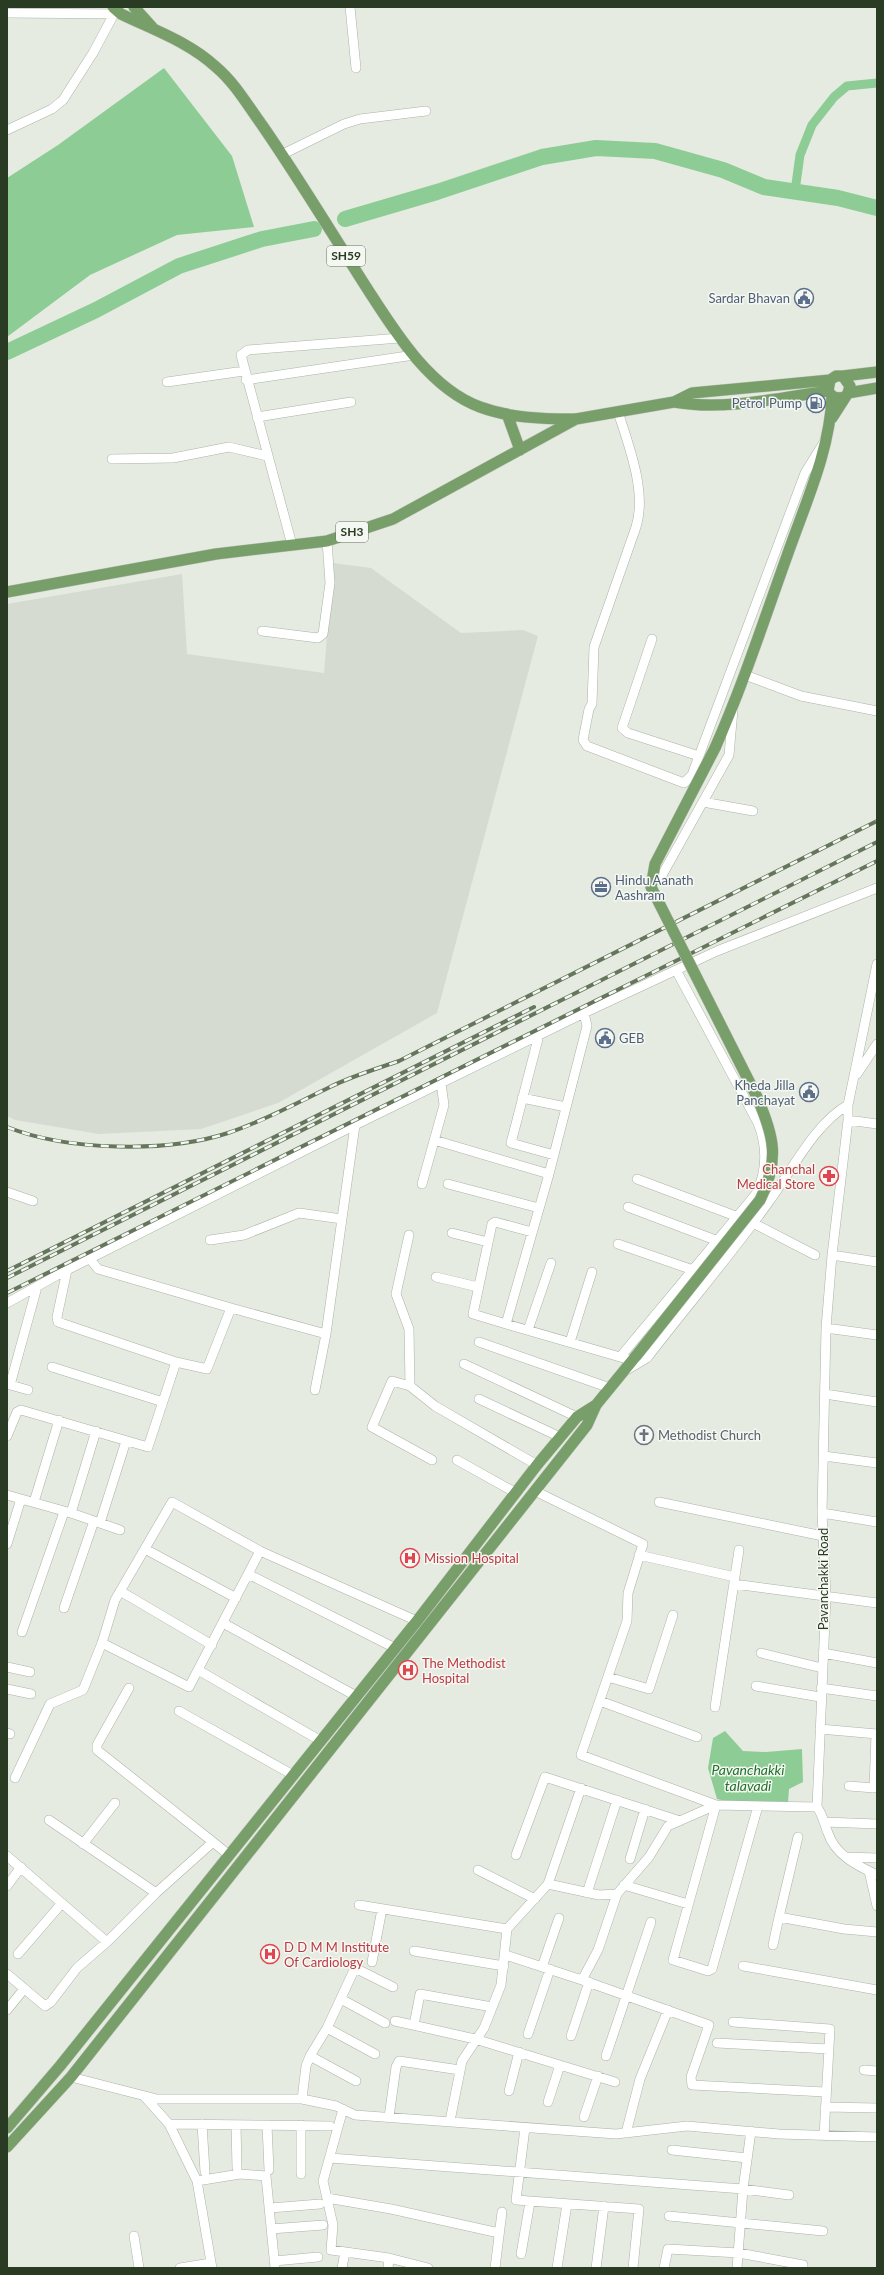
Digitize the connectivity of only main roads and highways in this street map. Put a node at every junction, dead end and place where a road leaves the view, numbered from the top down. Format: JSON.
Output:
{"nodes":[{"id":1,"x":137,"y":8,"type":"edge"},
{"id":2,"x":116,"y":12,"type":"edge"},
{"id":3,"x":155,"y":30,"type":"junction"},
{"id":4,"x":877,"y":372,"type":"edge"},
{"id":5,"x":843,"y":376,"type":"junction"},
{"id":6,"x":877,"y":388,"type":"edge"},
{"id":7,"x":830,"y":389,"type":"junction"},
{"id":8,"x":846,"y":395,"type":"junction"},
{"id":9,"x":507,"y":414,"type":"junction"},
{"id":10,"x":576,"y":419,"type":"junction"},
{"id":11,"x":831,"y":419,"type":"junction"},
{"id":12,"x":520,"y":450,"type":"junction"},
{"id":13,"x":7,"y":592,"type":"edge"},
{"id":14,"x":596,"y":1405,"type":"junction"},
{"id":15,"x":7,"y":2128,"type":"edge"},
{"id":16,"x":7,"y":2148,"type":"edge"}],
"edges":[{"from":1,"to":3,"type":"main road","number":"SH59"},
{"from":2,"to":3,"type":"main road","number":"SH59"},
{"from":3,"to":9,"type":"main road","number":"SH59"},
{"from":4,"to":5,"type":"main road"},
{"from":5,"to":7,"type":"main road"},
{"from":5,"to":8,"type":"main road"},
{"from":6,"to":8,"type":"main road"},
{"from":7,"to":8,"type":"main road"},
{"from":7,"to":10,"type":"main road","number":"SH3"},
{"from":7,"to":11,"type":"main road"},
{"from":8,"to":11,"type":"main road"},
{"from":9,"to":10,"type":"main road","number":"SH59"},
{"from":9,"to":12,"type":"main road"},
{"from":10,"to":12,"type":"main road","number":"SH3"},
{"from":11,"to":14,"type":"main road","bridge":true},
{"from":12,"to":13,"type":"main road","number":"SH3"},
{"from":14,"to":15,"type":"main road"},
{"from":14,"to":16,"type":"main road"}]}
